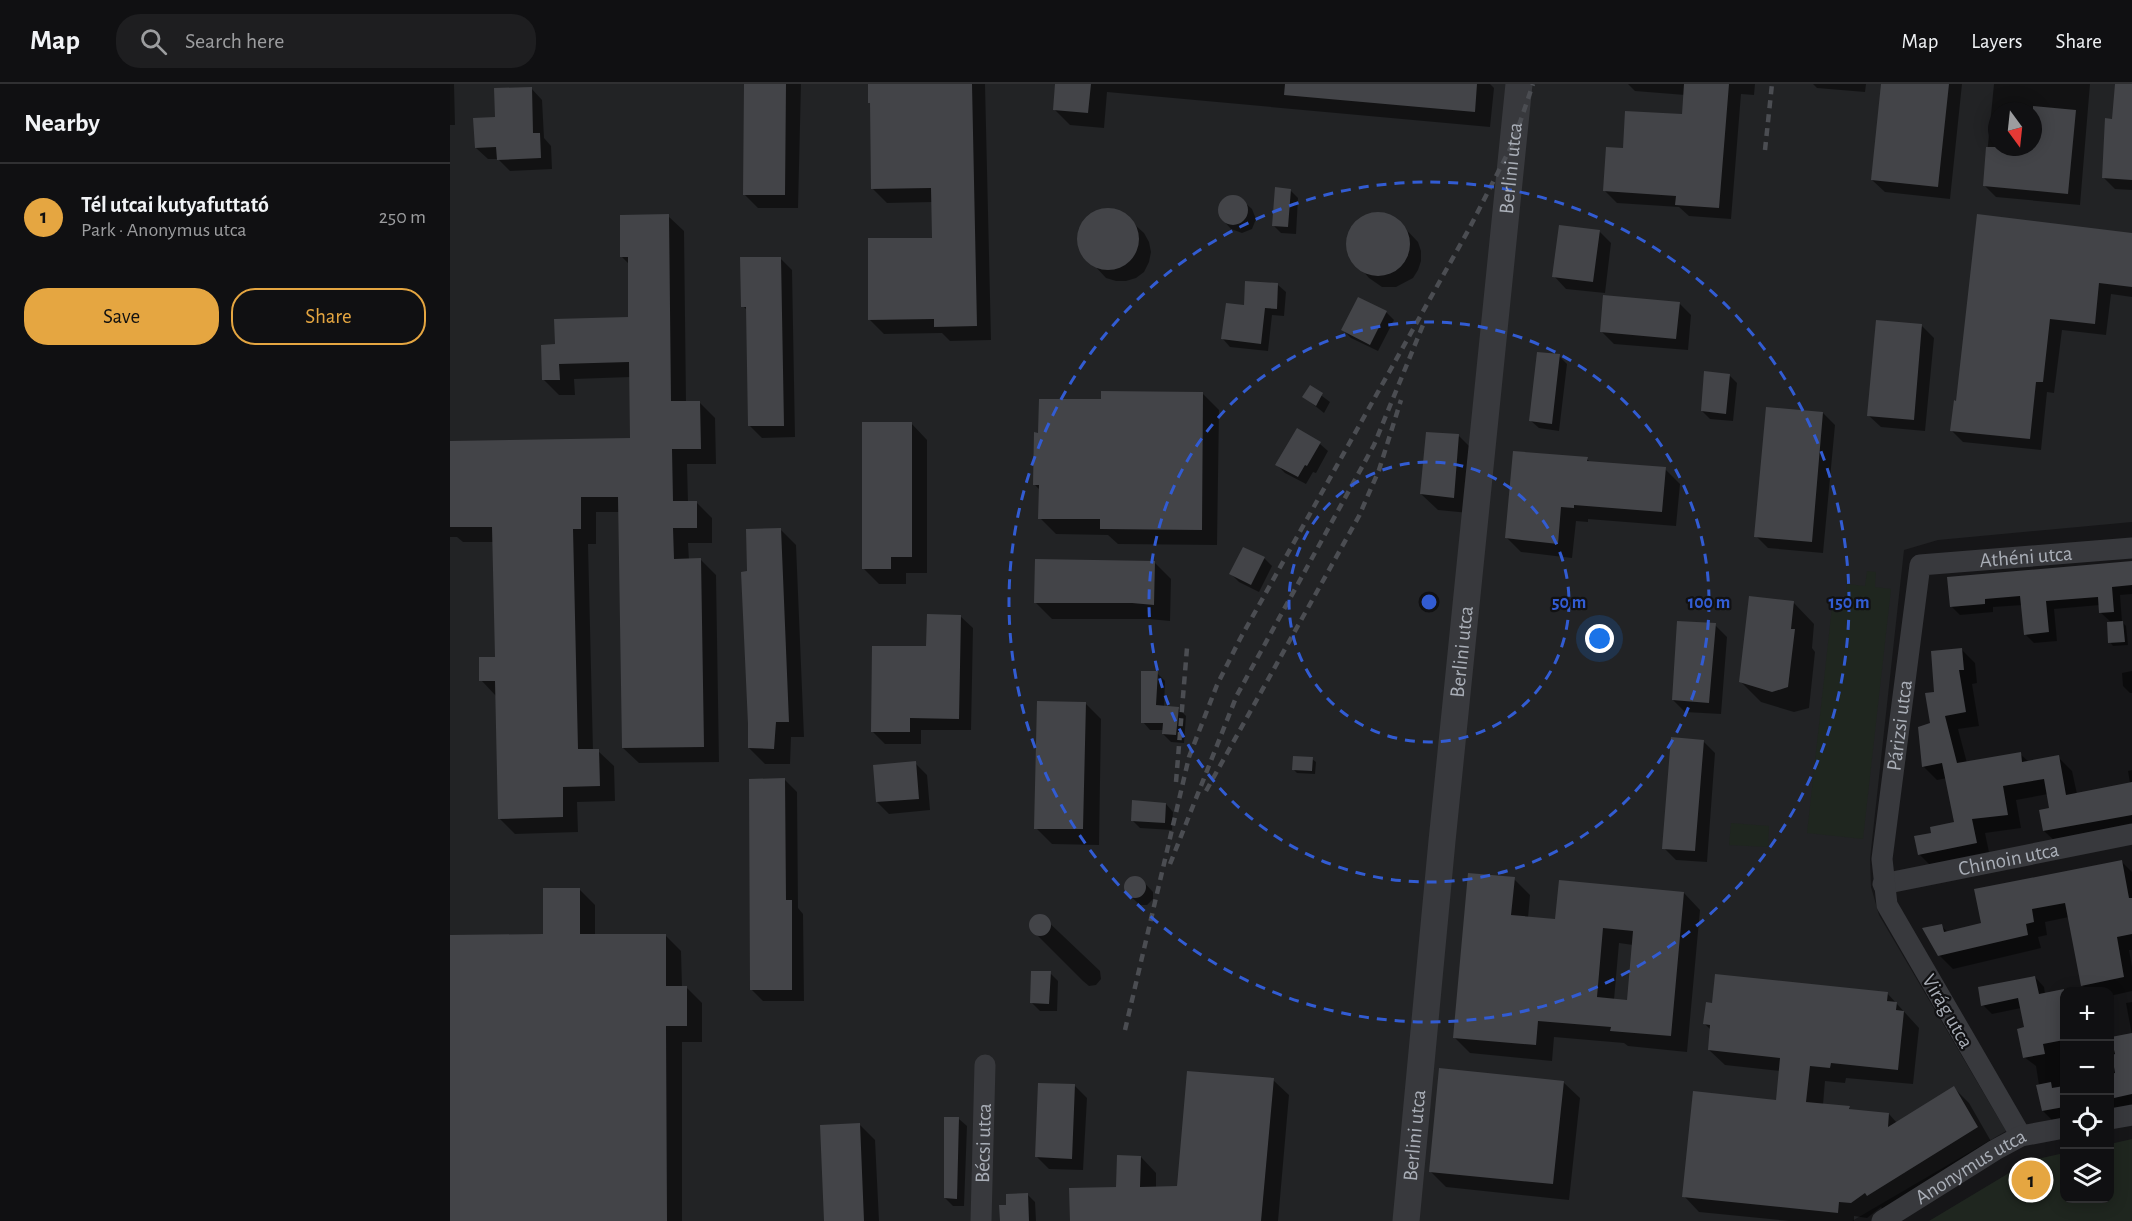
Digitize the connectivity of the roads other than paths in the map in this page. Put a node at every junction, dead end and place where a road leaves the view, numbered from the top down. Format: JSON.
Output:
{"nodes":[{"id":1,"x":1519,"y":84,"type":"edge"},
{"id":2,"x":2132,"y":548,"type":"edge"},
{"id":3,"x":1920,"y":565,"type":"joint"},
{"id":4,"x":2132,"y":834,"type":"edge"},
{"id":5,"x":1883,"y":884,"type":"junction"},
{"id":6,"x":985,"y":1065,"type":"dead end"},
{"id":7,"x":2132,"y":1115,"type":"edge"},
{"id":8,"x":2114,"y":1118,"type":"edge"},
{"id":9,"x":2060,"y":1129,"type":"edge"},
{"id":10,"x":2021,"y":1136,"type":"junction"},
{"id":11,"x":981,"y":1221,"type":"edge"},
{"id":12,"x":1406,"y":1221,"type":"edge"},
{"id":13,"x":1882,"y":1221,"type":"edge"}],
"edges":[{"from":1,"to":12,"type":"street","name":"Berlini utca"},
{"from":2,"to":3,"type":"street","name":"Athéni utca"},
{"from":3,"to":5,"type":"street","name":"Párizsi utca"},
{"from":4,"to":5,"type":"street","name":"Chinoin utca"},
{"from":5,"to":10,"type":"street","name":"Virág utca"},
{"from":6,"to":11,"type":"street","name":"Bécsi utca"},
{"from":7,"to":8,"type":"street"},
{"from":9,"to":10,"type":"street","name":"Anonymus utca"},
{"from":10,"to":13,"type":"street","name":"Anonymus utca"}]}
